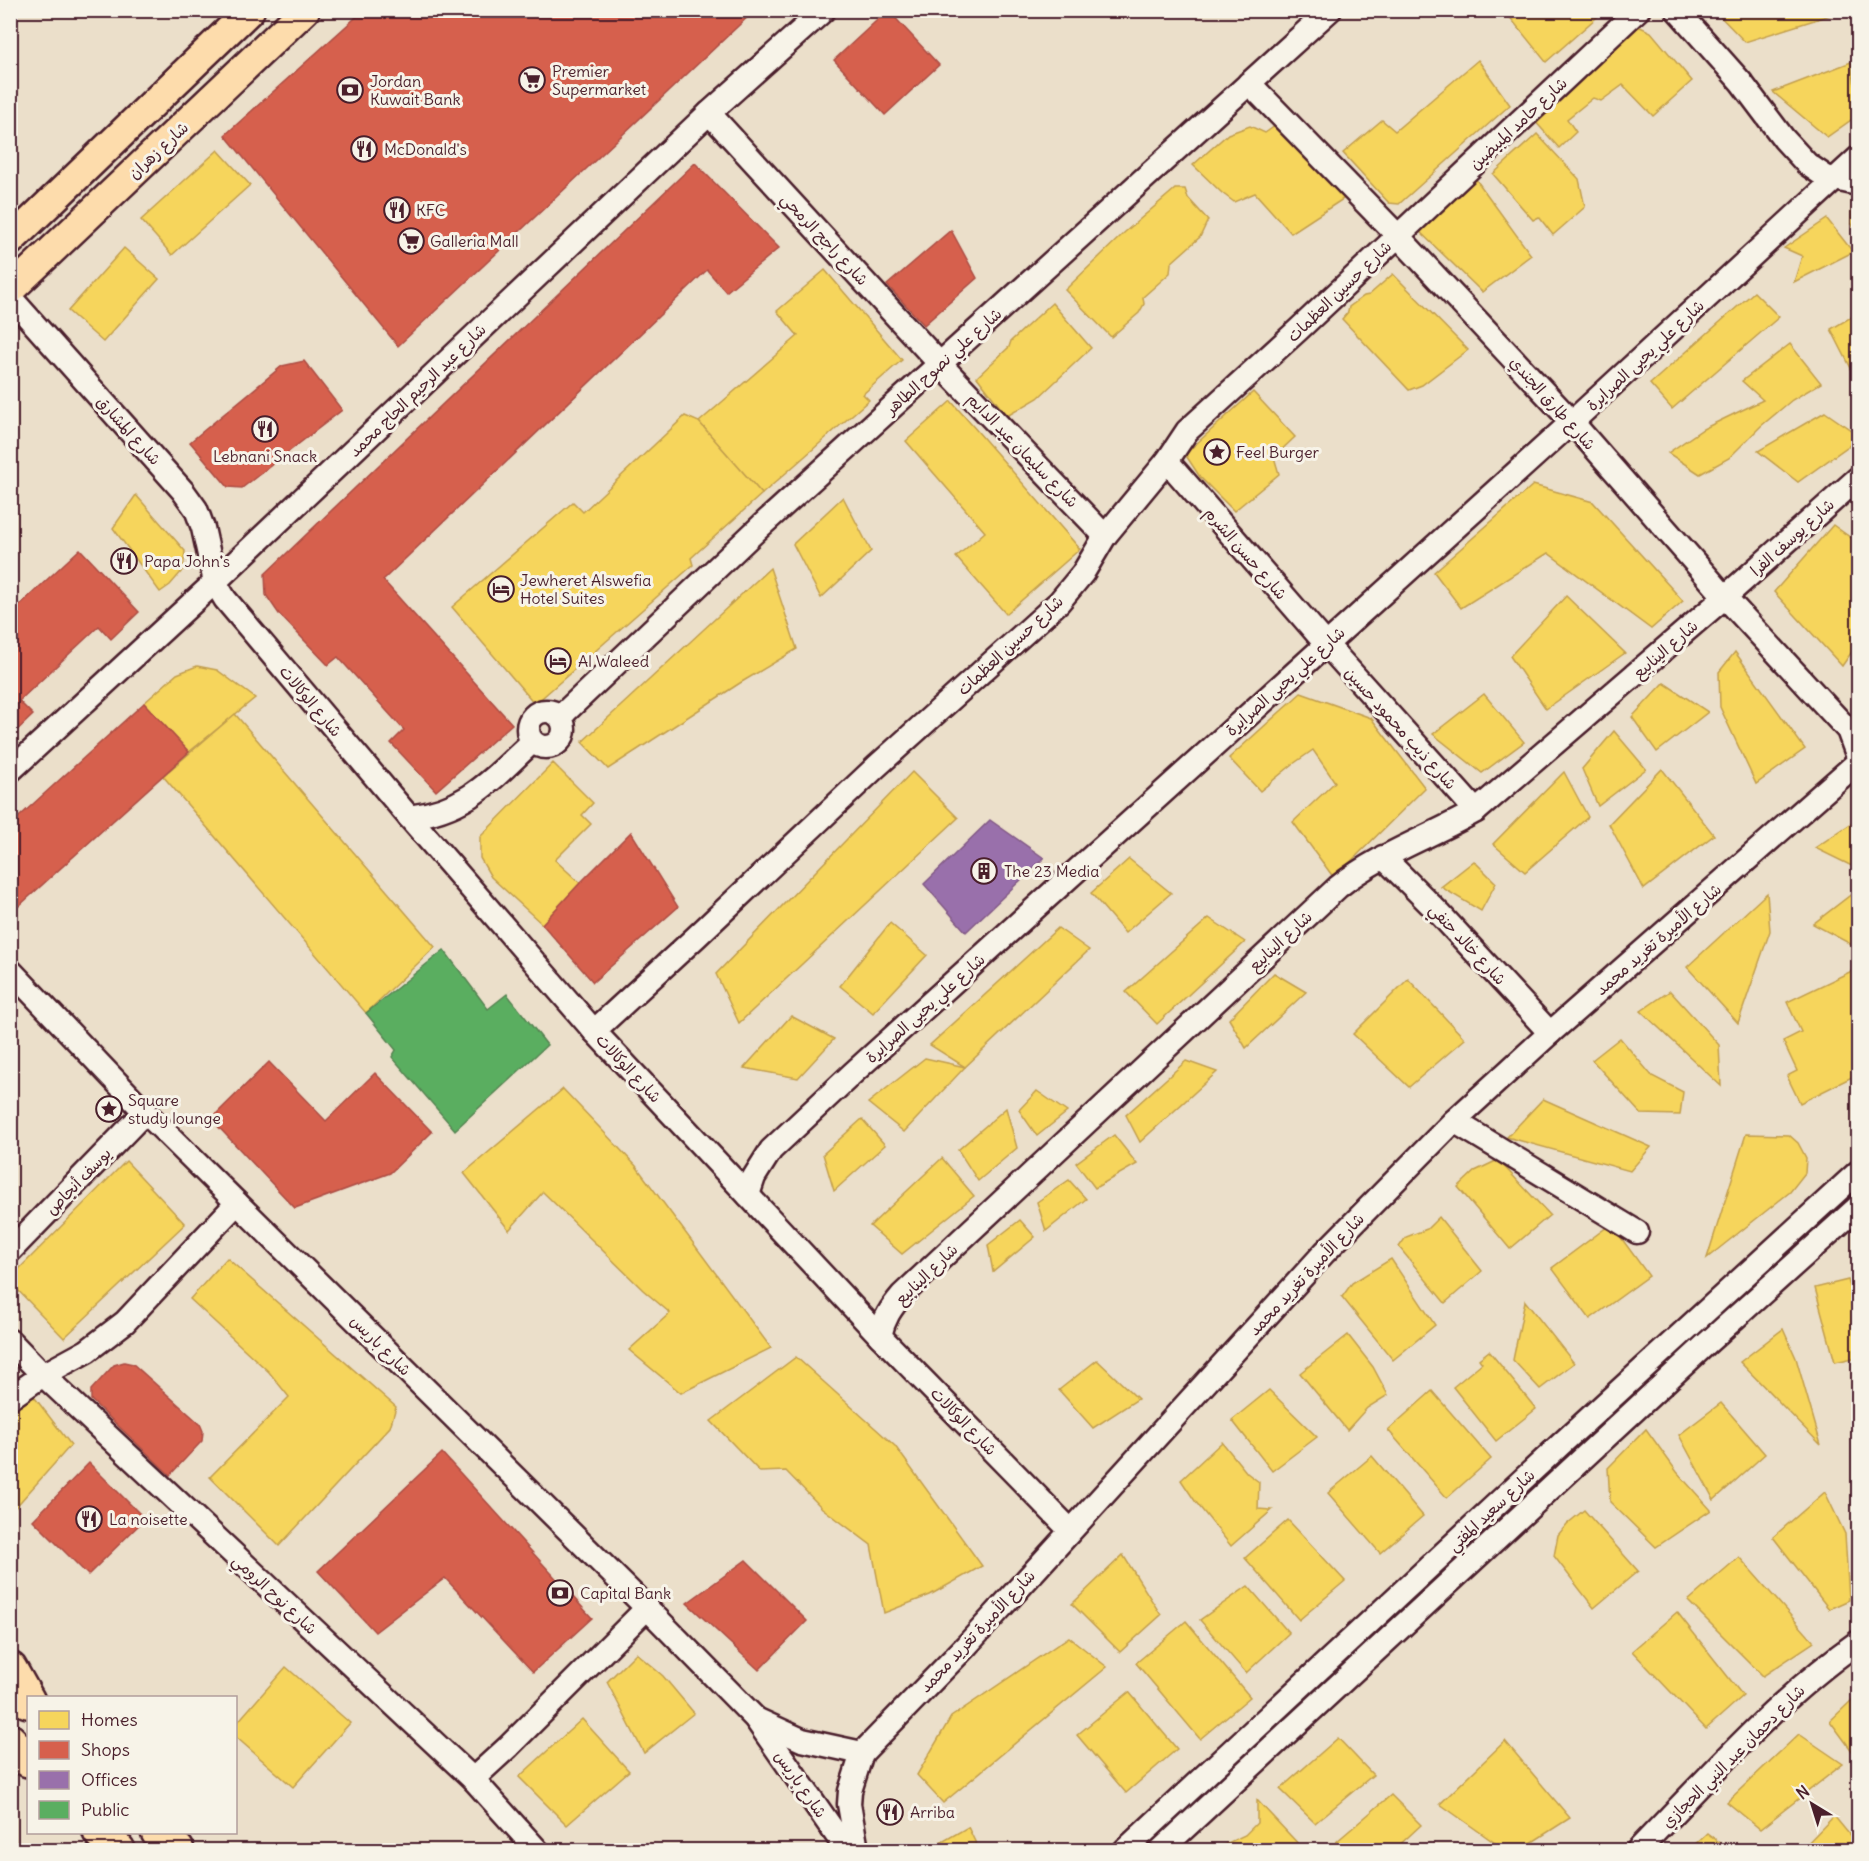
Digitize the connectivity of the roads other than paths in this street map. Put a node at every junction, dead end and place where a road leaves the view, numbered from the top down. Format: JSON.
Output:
{"nodes":[{"id":1,"x":250,"y":10,"type":"edge"},
{"id":2,"x":305,"y":10,"type":"edge"},
{"id":3,"x":824,"y":10,"type":"edge"},
{"id":4,"x":1330,"y":10,"type":"edge"},
{"id":5,"x":1638,"y":10,"type":"edge"},
{"id":6,"x":1677,"y":10,"type":"edge"},
{"id":7,"x":1249,"y":83,"type":"junction"},
{"id":8,"x":709,"y":113,"type":"junction"},
{"id":9,"x":1858,"y":158,"type":"edge"},
{"id":10,"x":1836,"y":179,"type":"junction"},
{"id":11,"x":1858,"y":184,"type":"edge"},
{"id":12,"x":1398,"y":235,"type":"junction"},
{"id":13,"x":10,"y":241,"type":"edge"},
{"id":14,"x":10,"y":290,"type":"edge"},
{"id":15,"x":10,"y":297,"type":"edge"},
{"id":16,"x":940,"y":364,"type":"junction"},
{"id":17,"x":1572,"y":422,"type":"junction"},
{"id":18,"x":1167,"y":461,"type":"junction"},
{"id":19,"x":1858,"y":478,"type":"edge"},
{"id":20,"x":1105,"y":536,"type":"junction"},
{"id":21,"x":215,"y":582,"type":"junction"},
{"id":22,"x":1725,"y":597,"type":"junction"},
{"id":23,"x":1326,"y":644,"type":"junction"},
{"id":24,"x":1853,"y":732,"type":"edge"},
{"id":25,"x":1858,"y":757,"type":"edge"},
{"id":26,"x":1858,"y":762,"type":"edge"},
{"id":27,"x":10,"y":771,"type":"edge"},
{"id":28,"x":1476,"y":811,"type":"junction"},
{"id":29,"x":409,"y":817,"type":"junction"},
{"id":30,"x":1383,"y":857,"type":"junction"},
{"id":31,"x":10,"y":970,"type":"edge"},
{"id":32,"x":594,"y":1031,"type":"junction"},
{"id":33,"x":1551,"y":1033,"type":"junction"},
{"id":34,"x":145,"y":1112,"type":"junction"},
{"id":35,"x":1454,"y":1122,"type":"junction"},
{"id":36,"x":1858,"y":1172,"type":"edge"},
{"id":37,"x":748,"y":1195,"type":"junction"},
{"id":38,"x":237,"y":1203,"type":"junction"},
{"id":39,"x":1856,"y":1215,"type":"edge"},
{"id":40,"x":1637,"y":1232,"type":"dead end"},
{"id":41,"x":10,"y":1251,"type":"edge"},
{"id":42,"x":880,"y":1335,"type":"junction"},
{"id":43,"x":10,"y":1341,"type":"edge"},
{"id":44,"x":43,"y":1375,"type":"junction"},
{"id":45,"x":10,"y":1398,"type":"edge"},
{"id":46,"x":1070,"y":1530,"type":"junction"},
{"id":47,"x":647,"y":1608,"type":"junction"},
{"id":48,"x":1858,"y":1642,"type":"edge"},
{"id":49,"x":10,"y":1669,"type":"edge"},
{"id":50,"x":10,"y":1689,"type":"edge"},
{"id":51,"x":27,"y":1699,"type":"edge"},
{"id":52,"x":27,"y":1706,"type":"edge"},
{"id":53,"x":754,"y":1718,"type":"junction"},
{"id":54,"x":10,"y":1741,"type":"edge"},
{"id":55,"x":862,"y":1753,"type":"junction"},
{"id":56,"x":27,"y":1759,"type":"edge"},
{"id":57,"x":472,"y":1779,"type":"junction"},
{"id":58,"x":101,"y":1834,"type":"edge"},
{"id":59,"x":159,"y":1834,"type":"edge"},
{"id":60,"x":118,"y":1851,"type":"edge"},
{"id":61,"x":177,"y":1851,"type":"edge"},
{"id":62,"x":537,"y":1851,"type":"edge"},
{"id":63,"x":847,"y":1851,"type":"edge"},
{"id":64,"x":856,"y":1851,"type":"edge"},
{"id":65,"x":1125,"y":1851,"type":"edge"},
{"id":66,"x":1161,"y":1851,"type":"edge"},
{"id":67,"x":1638,"y":1851,"type":"edge"}],
"edges":[{"from":1,"to":13,"type":"main road"},
{"from":2,"to":14,"type":"main road","name":"شارع زهران"},
{"from":3,"to":8,"type":"street","name":"شارع عبد الرحيم الحاج محمد"},
{"from":4,"to":7,"type":"street","name":"شارع علي نصوح الطاهر"},
{"from":5,"to":12,"type":"street","name":"شارع حامد المبيضين"},
{"from":6,"to":10,"type":"street"},
{"from":7,"to":12,"type":"street","name":"شارع طارق الجندي"},
{"from":7,"to":16,"type":"street","name":"شارع علي نصوح الطاهر"},
{"from":8,"to":16,"type":"street","name":"شارع راجح الرمحي"},
{"from":8,"to":21,"type":"street","name":"شارع عبد الرحيم الحاج محمد"},
{"from":9,"to":10,"type":"street","name":"شارع علي يحيى الصرايرة"},
{"from":10,"to":11,"type":"street"},
{"from":10,"to":17,"type":"street","name":"شارع علي يحيى الصرايرة"},
{"from":12,"to":17,"type":"street","name":"شارع طارق الجندي"},
{"from":12,"to":18,"type":"street","name":"شارع حسين العظمات"},
{"from":15,"to":21,"type":"street","name":"شارع المشارق"},
{"from":16,"to":20,"type":"street","name":"شارع سليمان عبد الدايم"},
{"from":16,"to":29,"type":"street","name":"شارع علي نصوح الطاهر"},
{"from":17,"to":22,"type":"street","name":"شارع طارق الجندي"},
{"from":17,"to":23,"type":"street","name":"شارع علي يحيى الصرايرة"},
{"from":18,"to":20,"type":"street","name":"شارع حسين العظمات"},
{"from":18,"to":23,"type":"street","name":"شارع حسن الشرم"},
{"from":19,"to":22,"type":"street","name":"شارع يوسف الفرا"},
{"from":20,"to":32,"type":"street","name":"شارع حسين العظمات"},
{"from":21,"to":27,"type":"street","name":"شارع عبد الرحيم الحاج محمد"},
{"from":21,"to":29,"type":"street","name":"شارع الوكالات"},
{"from":22,"to":24,"type":"street","name":"شارع طارق الجندي"},
{"from":22,"to":28,"type":"street","name":"شارع الينابيع"},
{"from":23,"to":28,"type":"street","name":"شارع ذيب محمود حسين"},
{"from":23,"to":37,"type":"street","name":"شارع علي يحيى الصرايرة"},
{"from":24,"to":25,"type":"street","name":"شارع طارق الجندي"},
{"from":26,"to":33,"type":"street","name":"شارع الأميرة تغريد محمد"},
{"from":28,"to":30,"type":"street","name":"شارع الينابيع"},
{"from":29,"to":32,"type":"street","name":"شارع الوكالات"},
{"from":30,"to":33,"type":"street","name":"شارع خالد حنفي"},
{"from":30,"to":42,"type":"street","name":"شارع الينابيع"},
{"from":31,"to":34,"type":"street","name":"شارع باريس"},
{"from":32,"to":37,"type":"street","name":"شارع الوكالات"},
{"from":33,"to":35,"type":"street","name":"شارع الأميرة تغريد محمد"},
{"from":34,"to":38,"type":"street","name":"شارع باريس"},
{"from":34,"to":41,"type":"street","name":"يوسف أنجاص"},
{"from":35,"to":40,"type":"street"},
{"from":35,"to":46,"type":"street","name":"شارع الأميرة تغريد محمد"},
{"from":36,"to":65,"type":"street","name":"شارع سعيد المفتي"},
{"from":37,"to":42,"type":"street","name":"شارع الوكالات"},
{"from":38,"to":44,"type":"street"},
{"from":38,"to":47,"type":"street","name":"شارع باريس"},
{"from":39,"to":66,"type":"street","name":"شارع سعيد المفتي"},
{"from":42,"to":46,"type":"street","name":"شارع الوكالات"},
{"from":43,"to":44,"type":"street","name":"شارع نوح الرومي"},
{"from":44,"to":45,"type":"street"},
{"from":44,"to":57,"type":"street","name":"شارع نوح الرومي"},
{"from":46,"to":55,"type":"street","name":"شارع الأميرة تغريد محمد"},
{"from":47,"to":53,"type":"street","name":"شارع باريس"},
{"from":47,"to":57,"type":"street"},
{"from":48,"to":67,"type":"street","name":"شارع دحمان عبد النبي الحجازي"},
{"from":49,"to":51,"type":"highway"},
{"from":50,"to":52,"type":"highway"},
{"from":53,"to":55,"type":"street","name":"شارع باريس"},
{"from":53,"to":63,"type":"street","name":"شارع باريس"},
{"from":54,"to":56,"type":"highway"},
{"from":55,"to":64,"type":"street","name":"شارع الأميرة تغريد محمد"},
{"from":57,"to":62,"type":"street","name":"شارع نوح الرومي"},
{"from":58,"to":60,"type":"highway"},
{"from":59,"to":61,"type":"highway"}]}
